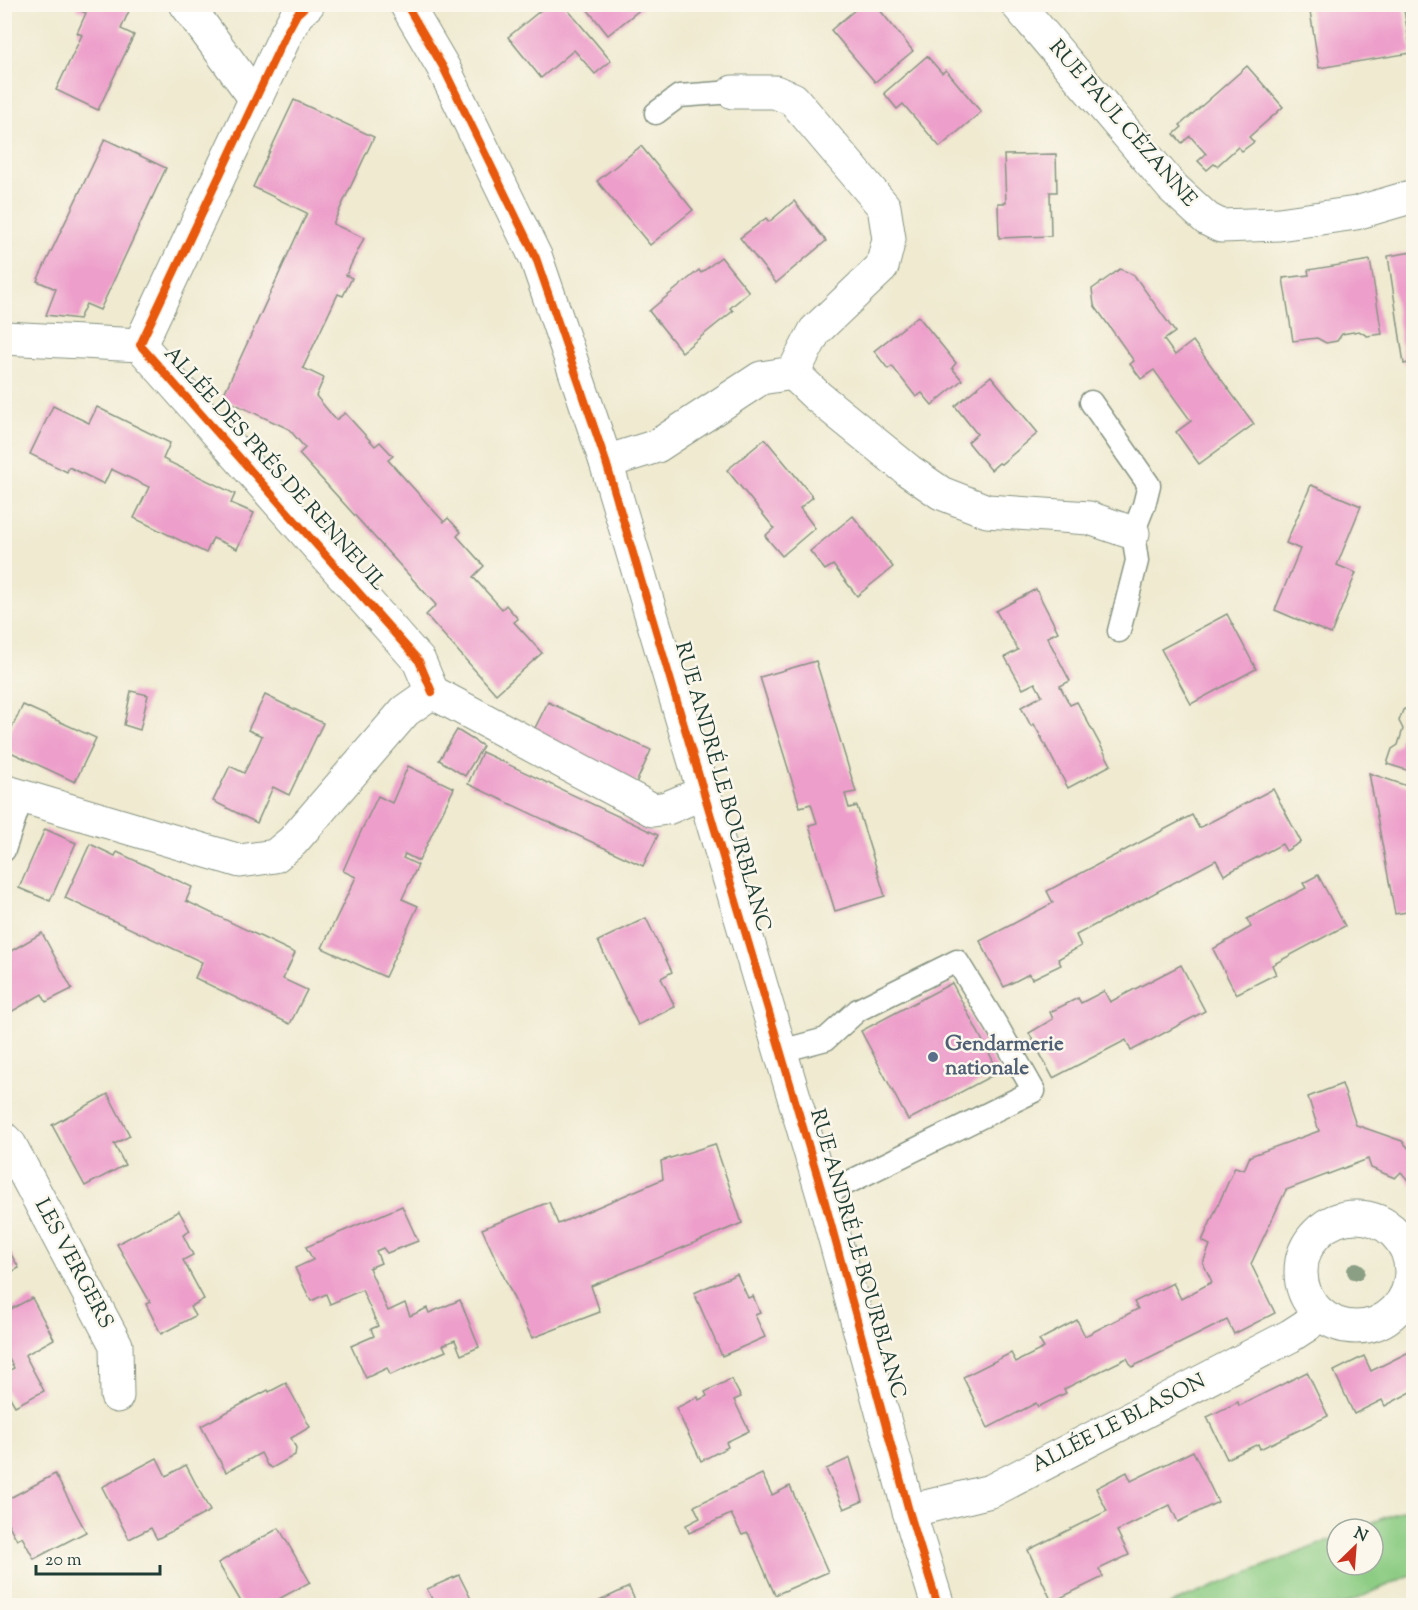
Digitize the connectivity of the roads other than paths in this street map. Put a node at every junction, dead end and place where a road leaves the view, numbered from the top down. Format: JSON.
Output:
{"nodes":[{"id":1,"x":186,"y":4,"type":"edge"},
{"id":2,"x":406,"y":4,"type":"edge"},
{"id":3,"x":1017,"y":4,"type":"edge"},
{"id":4,"x":299,"y":8,"type":"edge"},
{"id":5,"x":733,"y":92,"type":"joint"},
{"id":6,"x":255,"y":99,"type":"junction"},
{"id":7,"x":657,"y":113,"type":"dead end"},
{"id":8,"x":1413,"y":196,"type":"edge"},
{"id":9,"x":4,"y":338,"type":"edge"},
{"id":10,"x":140,"y":345,"type":"junction"},
{"id":11,"x":793,"y":373,"type":"junction"},
{"id":12,"x":1091,"y":402,"type":"dead end"},
{"id":13,"x":606,"y":462,"type":"junction"},
{"id":14,"x":1133,"y":533,"type":"junction"},
{"id":15,"x":1119,"y":631,"type":"dead end"},
{"id":16,"x":432,"y":692,"type":"junction"},
{"id":17,"x":705,"y":792,"type":"junction"},
{"id":18,"x":13,"y":793,"type":"edge"},
{"id":19,"x":4,"y":850,"type":"edge"},
{"id":20,"x":781,"y":1051,"type":"junction"},
{"id":21,"x":4,"y":1139,"type":"edge"},
{"id":22,"x":823,"y":1195,"type":"junction"},
{"id":23,"x":1408,"y":1236,"type":"edge"},
{"id":24,"x":1318,"y":1312,"type":"junction"},
{"id":25,"x":117,"y":1396,"type":"dead end"},
{"id":26,"x":909,"y":1511,"type":"junction"},
{"id":27,"x":938,"y":1605,"type":"edge"}],
"edges":[{"from":1,"to":6,"type":"street"},
{"from":2,"to":13,"type":"street","name":"RUE ANDRÉ LE BOURBLANC"},
{"from":3,"to":8,"type":"street","name":"RUE PAUL CÉZANNE"},
{"from":4,"to":6,"type":"street","name":"ALLÉE DES PRÉS DE RENNEUIL"},
{"from":5,"to":7,"type":"lane"},
{"from":5,"to":11,"type":"street"},
{"from":6,"to":10,"type":"street","name":"ALLÉE DES PRÉS DE RENNEUIL"},
{"from":9,"to":10,"type":"street"},
{"from":10,"to":16,"type":"street","name":"ALLÉE DES PRÉS DE RENNEUIL"},
{"from":11,"to":13,"type":"street"},
{"from":11,"to":14,"type":"street"},
{"from":12,"to":14,"type":"lane"},
{"from":13,"to":17,"type":"street","name":"RUE ANDRÉ LE BOURBLANC"},
{"from":14,"to":15,"type":"lane"},
{"from":16,"to":17,"type":"street"},
{"from":16,"to":18,"type":"street"},
{"from":17,"to":20,"type":"street","name":"RUE ANDRÉ LE BOURBLANC"},
{"from":18,"to":19,"type":"lane"},
{"from":20,"to":22,"type":"street","name":"RUE ANDRÉ LE BOURBLANC"},
{"from":20,"to":22,"type":"lane"},
{"from":21,"to":25,"type":"street","name":"LES VERGERS"},
{"from":22,"to":26,"type":"street","name":"RUE ANDRÉ LE BOURBLANC"},
{"from":23,"to":24,"type":"street"},
{"from":23,"to":24,"type":"street"},
{"from":24,"to":26,"type":"street","name":"ALLÉE LE BLASON"},
{"from":26,"to":27,"type":"street","name":"RUE ANDRÉ LE BOURBLANC"}]}
